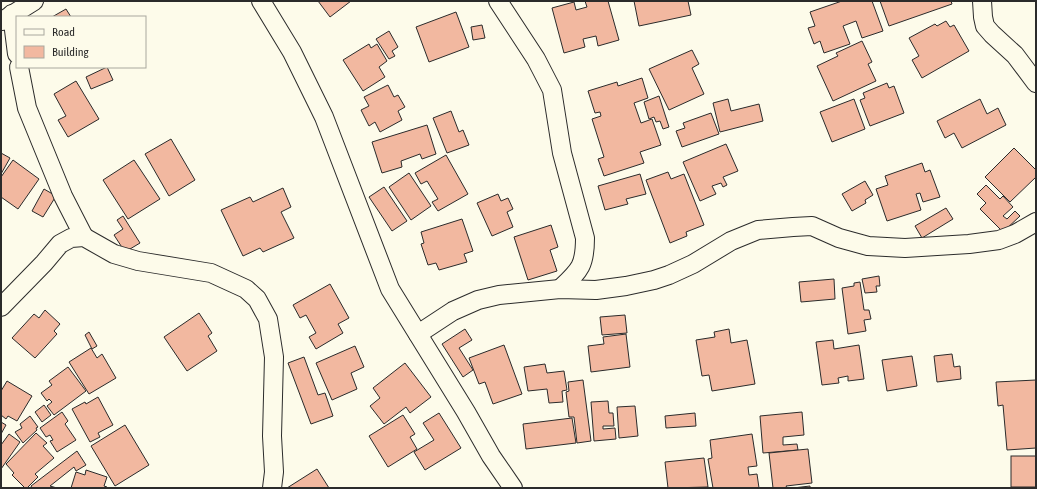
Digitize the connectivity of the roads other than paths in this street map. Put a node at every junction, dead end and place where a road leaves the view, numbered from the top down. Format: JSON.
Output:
{"nodes":[{"id":1,"x":34,"y":1,"type":"edge"},
{"id":2,"x":261,"y":1,"type":"edge"},
{"id":3,"x":498,"y":1,"type":"edge"},
{"id":4,"x":982,"y":1,"type":"edge"},
{"id":5,"x":6,"y":18,"type":"edge"},
{"id":6,"x":16,"y":51,"type":"edge"},
{"id":7,"x":19,"y":68,"type":"edge"},
{"id":8,"x":1036,"y":83,"type":"edge"},
{"id":9,"x":1036,"y":222,"type":"edge"},
{"id":10,"x":84,"y":237,"type":"junction"},
{"id":11,"x":560,"y":289,"type":"junction"},
{"id":12,"x":1,"y":307,"type":"edge"},
{"id":13,"x":418,"y":334,"type":"junction"},
{"id":14,"x":272,"y":488,"type":"edge"},
{"id":15,"x":513,"y":488,"type":"edge"}],
"edges":[{"from":1,"to":5,"type":"street"},
{"from":2,"to":13,"type":"street"},
{"from":3,"to":11,"type":"street"},
{"from":4,"to":8,"type":"street"},
{"from":5,"to":6,"type":"street"},
{"from":7,"to":10,"type":"street"},
{"from":9,"to":11,"type":"street"},
{"from":10,"to":12,"type":"street"},
{"from":10,"to":14,"type":"street"},
{"from":11,"to":13,"type":"street"},
{"from":13,"to":15,"type":"street"}]}
